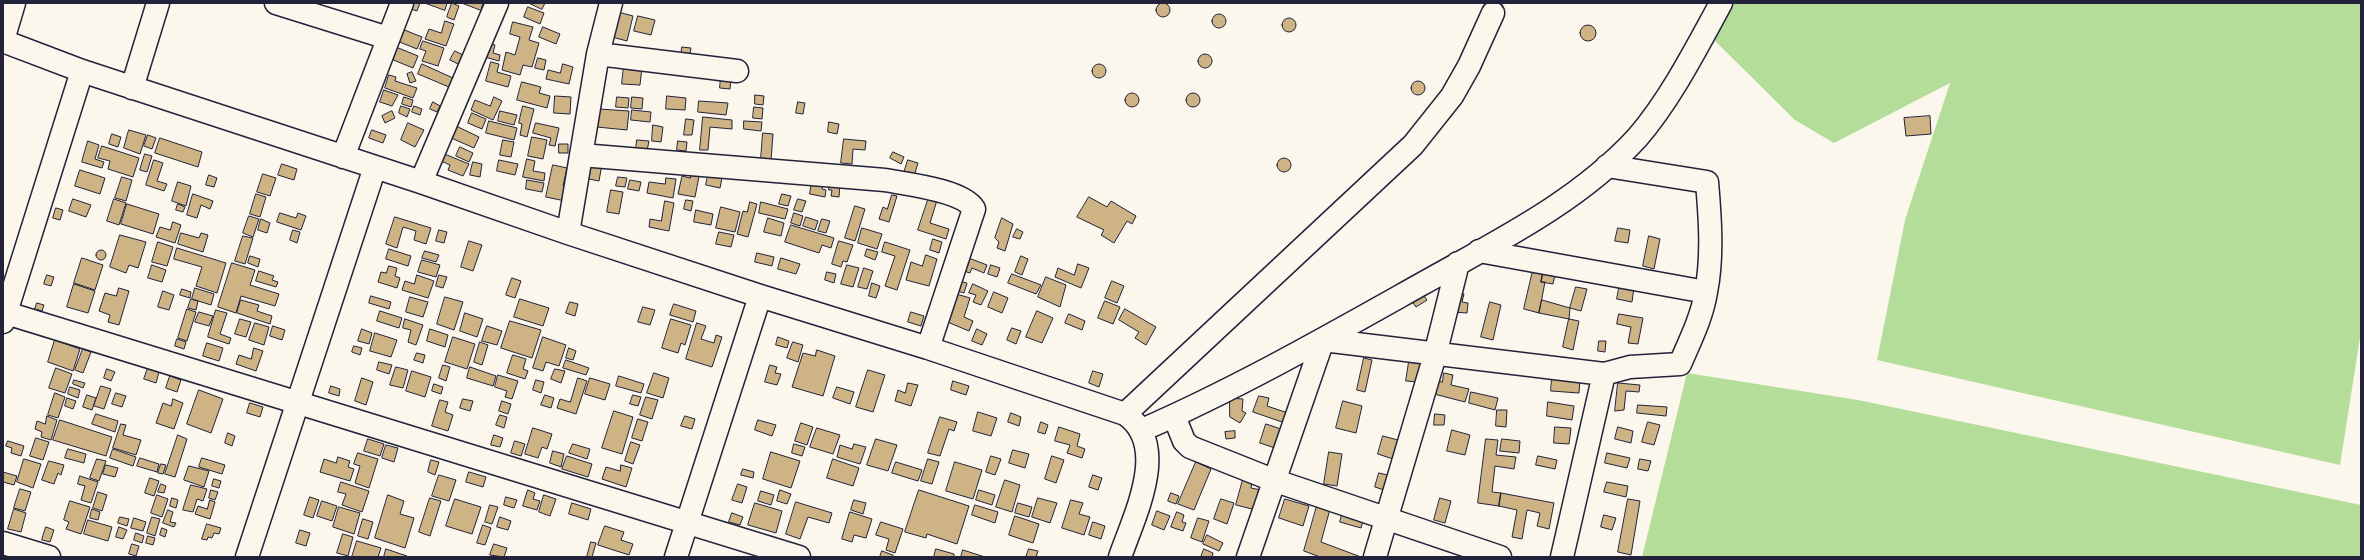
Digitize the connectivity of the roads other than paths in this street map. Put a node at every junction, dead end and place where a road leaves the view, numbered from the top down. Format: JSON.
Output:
{"nodes":[{"id":1,"x":14,"y":3,"type":"edge"},
{"id":2,"x":158,"y":3,"type":"edge"},
{"id":3,"x":276,"y":3,"type":"edge"},
{"id":4,"x":402,"y":3,"type":"edge"},
{"id":5,"x":497,"y":3,"type":"edge"},
{"id":6,"x":611,"y":3,"type":"edge"},
{"id":7,"x":1721,"y":3,"type":"edge"},
{"id":8,"x":1493,"y":13,"type":"dead end"},
{"id":9,"x":388,"y":38,"type":"junction"},
{"id":10,"x":3,"y":40,"type":"edge"},
{"id":11,"x":598,"y":54,"type":"junction"},
{"id":12,"x":82,"y":71,"type":"junction"},
{"id":13,"x":737,"y":71,"type":"dead end"},
{"id":14,"x":132,"y":88,"type":"junction"},
{"id":15,"x":581,"y":155,"type":"junction"},
{"id":16,"x":343,"y":157,"type":"junction"},
{"id":17,"x":1607,"y":166,"type":"junction"},
{"id":18,"x":375,"y":167,"type":"junction"},
{"id":19,"x":421,"y":182,"type":"junction"},
{"id":20,"x":568,"y":233,"type":"junction"},
{"id":21,"x":1479,"y":252,"type":"junction"},
{"id":22,"x":1458,"y":263,"type":"junction"},
{"id":23,"x":1706,"y":292,"type":"junction"},
{"id":24,"x":760,"y":296,"type":"junction"},
{"id":25,"x":4,"y":316,"type":"edge"},
{"id":26,"x":1323,"y":340,"type":"junction"},
{"id":27,"x":928,"y":348,"type":"junction"},
{"id":28,"x":1435,"y":355,"type":"junction"},
{"id":29,"x":1604,"y":374,"type":"junction"},
{"id":30,"x":297,"y":403,"type":"junction"},
{"id":31,"x":1125,"y":414,"type":"junction"},
{"id":32,"x":1174,"y":416,"type":"junction"},
{"id":33,"x":1142,"y":430,"type":"junction"},
{"id":34,"x":1273,"y":480,"type":"junction"},
{"id":35,"x":1386,"y":520,"type":"junction"},
{"id":36,"x":687,"y":522,"type":"junction"},
{"id":37,"x":3,"y":542,"type":"edge"},
{"id":38,"x":1496,"y":556,"type":"edge"},
{"id":39,"x":50,"y":557,"type":"edge"},
{"id":40,"x":247,"y":557,"type":"edge"},
{"id":41,"x":676,"y":557,"type":"edge"},
{"id":42,"x":799,"y":557,"type":"edge"},
{"id":43,"x":1120,"y":557,"type":"edge"},
{"id":44,"x":1248,"y":557,"type":"edge"},
{"id":45,"x":1375,"y":557,"type":"edge"},
{"id":46,"x":1562,"y":557,"type":"edge"}],
"edges":[{"from":1,"to":10,"type":"street"},
{"from":2,"to":14,"type":"street"},
{"from":3,"to":9,"type":"street"},
{"from":4,"to":9,"type":"street"},
{"from":5,"to":19,"type":"street"},
{"from":6,"to":11,"type":"street"},
{"from":7,"to":17,"type":"street"},
{"from":8,"to":31,"type":"street"},
{"from":9,"to":16,"type":"street"},
{"from":10,"to":12,"type":"street"},
{"from":11,"to":13,"type":"street"},
{"from":11,"to":15,"type":"street"},
{"from":12,"to":14,"type":"street"},
{"from":12,"to":25,"type":"street"},
{"from":14,"to":16,"type":"street"},
{"from":15,"to":20,"type":"street"},
{"from":15,"to":27,"type":"street"},
{"from":16,"to":18,"type":"street"},
{"from":17,"to":21,"type":"street"},
{"from":17,"to":23,"type":"street"},
{"from":18,"to":19,"type":"street"},
{"from":18,"to":30,"type":"street"},
{"from":19,"to":20,"type":"street"},
{"from":20,"to":24,"type":"street"},
{"from":21,"to":22,"type":"street"},
{"from":21,"to":23,"type":"street"},
{"from":22,"to":26,"type":"street"},
{"from":22,"to":28,"type":"street"},
{"from":23,"to":29,"type":"street"},
{"from":24,"to":27,"type":"street"},
{"from":24,"to":36,"type":"street"},
{"from":25,"to":30,"type":"street"},
{"from":26,"to":28,"type":"street"},
{"from":26,"to":32,"type":"street"},
{"from":26,"to":34,"type":"street"},
{"from":27,"to":31,"type":"street"},
{"from":28,"to":29,"type":"street"},
{"from":28,"to":35,"type":"street"},
{"from":29,"to":46,"type":"street"},
{"from":30,"to":36,"type":"street"},
{"from":30,"to":40,"type":"street"},
{"from":31,"to":33,"type":"street"},
{"from":32,"to":33,"type":"street"},
{"from":32,"to":34,"type":"street"},
{"from":33,"to":43,"type":"street"},
{"from":34,"to":35,"type":"street"},
{"from":34,"to":44,"type":"street"},
{"from":35,"to":38,"type":"street"},
{"from":35,"to":45,"type":"street"},
{"from":36,"to":41,"type":"street"},
{"from":36,"to":42,"type":"street"},
{"from":37,"to":39,"type":"street"}]}
